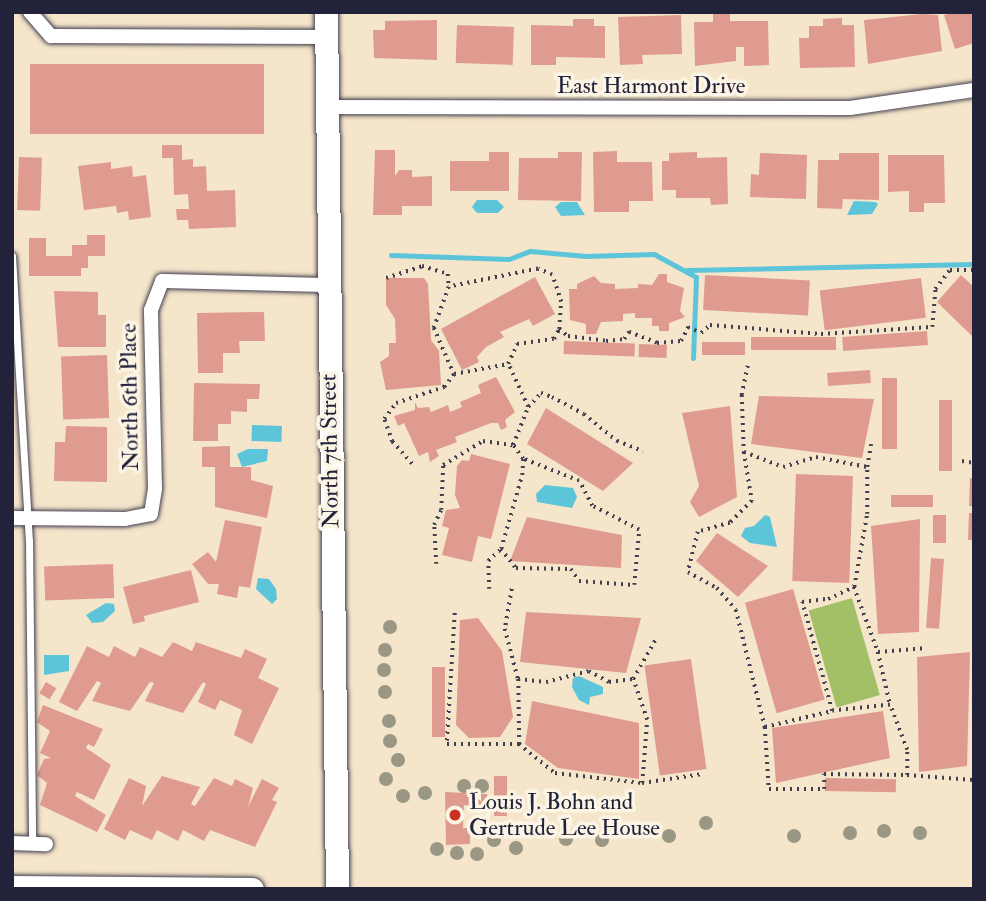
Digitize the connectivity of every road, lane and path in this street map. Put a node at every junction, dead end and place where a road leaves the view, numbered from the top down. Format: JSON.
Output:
{"nodes":[{"id":1,"x":326,"y":12,"type":"edge"},
{"id":2,"x":31,"y":16,"type":"edge"},
{"id":3,"x":326,"y":37,"type":"junction"},
{"id":4,"x":974,"y":90,"type":"edge"},
{"id":5,"x":326,"y":107,"type":"junction"},
{"id":6,"x":12,"y":256,"type":"edge"},
{"id":7,"x":974,"y":271,"type":"edge"},
{"id":8,"x":386,"y":278,"type":"dead end"},
{"id":9,"x":327,"y":285,"type":"junction"},
{"id":10,"x":449,"y":287,"type":"junction"},
{"id":11,"x":559,"y":329,"type":"junction"},
{"id":12,"x":508,"y":364,"type":"junction"},
{"id":13,"x":748,"y":366,"type":"dead end"},
{"id":14,"x":454,"y":374,"type":"junction"},
{"id":15,"x":528,"y":407,"type":"junction"},
{"id":16,"x":872,"y":444,"type":"dead end"},
{"id":17,"x":513,"y":445,"type":"junction"},
{"id":18,"x":643,"y":452,"type":"dead end"},
{"id":19,"x":744,"y":452,"type":"junction"},
{"id":20,"x":523,"y":459,"type":"junction"},
{"id":21,"x":962,"y":461,"type":"dead end"},
{"id":22,"x":974,"y":463,"type":"edge"},
{"id":23,"x":411,"y":464,"type":"dead end"},
{"id":24,"x":867,"y":467,"type":"junction"},
{"id":25,"x":12,"y":518,"type":"edge"},
{"id":26,"x":28,"y":518,"type":"junction"},
{"id":27,"x":501,"y":548,"type":"junction"},
{"id":28,"x":436,"y":564,"type":"dead end"},
{"id":29,"x":854,"y":587,"type":"junction"},
{"id":30,"x":489,"y":589,"type":"dead end"},
{"id":31,"x":512,"y":589,"type":"dead end"},
{"id":32,"x":455,"y":613,"type":"dead end"},
{"id":33,"x":656,"y":639,"type":"dead end"},
{"id":34,"x":927,"y":648,"type":"dead end"},
{"id":35,"x":878,"y":652,"type":"junction"},
{"id":36,"x":518,"y":679,"type":"junction"},
{"id":37,"x":633,"y":679,"type":"junction"},
{"id":38,"x":890,"y":705,"type":"junction"},
{"id":39,"x":832,"y":711,"type":"junction"},
{"id":40,"x":765,"y":727,"type":"junction"},
{"id":41,"x":519,"y":744,"type":"junction"},
{"id":42,"x":702,"y":774,"type":"dead end"},
{"id":43,"x":907,"y":775,"type":"junction"},
{"id":44,"x":974,"y":780,"type":"edge"},
{"id":45,"x":642,"y":783,"type":"junction"},
{"id":46,"x":12,"y":843,"type":"edge"},
{"id":47,"x":39,"y":844,"type":"joint"},
{"id":48,"x":12,"y":887,"type":"edge"},
{"id":49,"x":252,"y":889,"type":"edge"},
{"id":50,"x":337,"y":889,"type":"edge"}],
"edges":[{"from":1,"to":3,"type":"main road","name":"North 7th Street"},
{"from":2,"to":3,"type":"street"},
{"from":3,"to":5,"type":"main road","name":"North 7th Street"},
{"from":4,"to":5,"type":"street","name":"East Harmont Drive"},
{"from":5,"to":9,"type":"main road","name":"North 7th Street"},
{"from":6,"to":26,"type":"lane"},
{"from":7,"to":11,"type":"path"},
{"from":8,"to":10,"type":"path"},
{"from":9,"to":26,"type":"street","name":"North 6th Place"},
{"from":9,"to":50,"type":"main road","name":"North 7th Street"},
{"from":10,"to":11,"type":"path"},
{"from":10,"to":14,"type":"path"},
{"from":11,"to":12,"type":"path"},
{"from":12,"to":14,"type":"path"},
{"from":12,"to":15,"type":"path"},
{"from":13,"to":19,"type":"path"},
{"from":14,"to":23,"type":"path"},
{"from":15,"to":17,"type":"path"},
{"from":15,"to":18,"type":"path"},
{"from":16,"to":24,"type":"path"},
{"from":17,"to":20,"type":"path"},
{"from":17,"to":28,"type":"path"},
{"from":19,"to":24,"type":"path"},
{"from":19,"to":40,"type":"path"},
{"from":20,"to":27,"type":"path"},
{"from":20,"to":27,"type":"path"},
{"from":21,"to":22,"type":"path"},
{"from":24,"to":29,"type":"path"},
{"from":25,"to":26,"type":"street"},
{"from":26,"to":47,"type":"lane"},
{"from":27,"to":30,"type":"path"},
{"from":29,"to":35,"type":"path"},
{"from":29,"to":39,"type":"path"},
{"from":31,"to":36,"type":"path"},
{"from":32,"to":41,"type":"path"},
{"from":33,"to":37,"type":"path"},
{"from":34,"to":35,"type":"path"},
{"from":35,"to":38,"type":"path"},
{"from":36,"to":37,"type":"path"},
{"from":36,"to":41,"type":"path"},
{"from":37,"to":45,"type":"path"},
{"from":38,"to":39,"type":"path"},
{"from":38,"to":43,"type":"path"},
{"from":39,"to":40,"type":"path"},
{"from":40,"to":43,"type":"path"},
{"from":41,"to":45,"type":"path"},
{"from":42,"to":45,"type":"path"},
{"from":43,"to":44,"type":"path"},
{"from":46,"to":47,"type":"street"},
{"from":48,"to":49,"type":"main road"}]}
